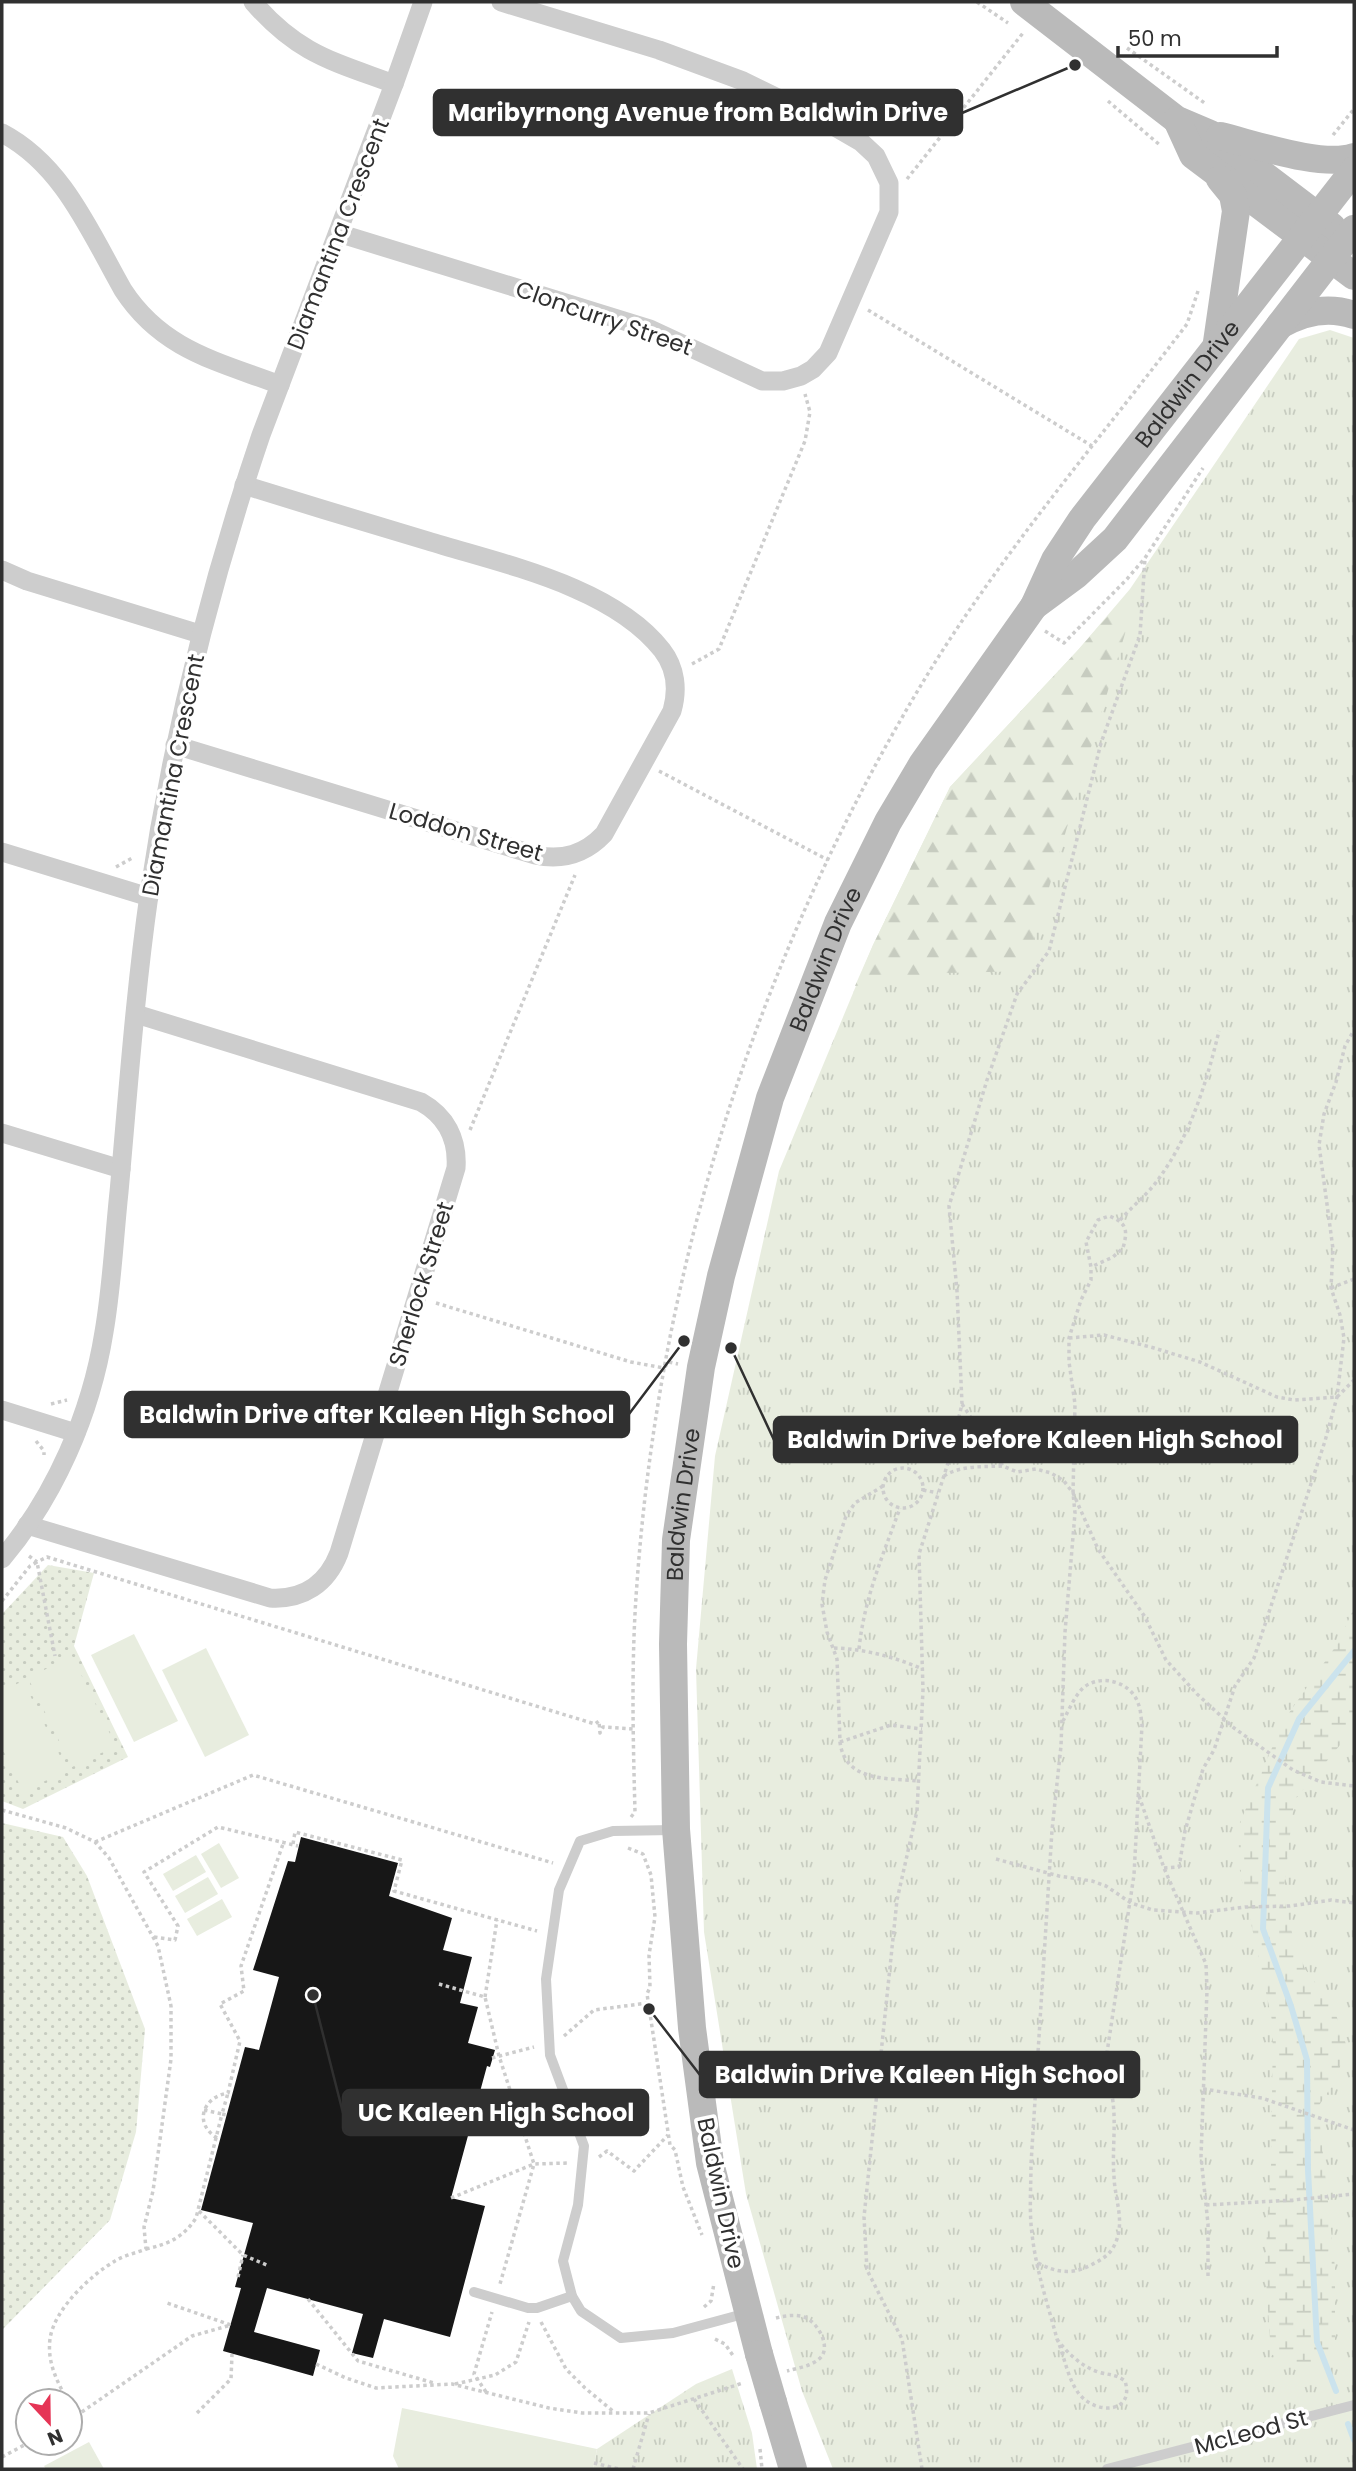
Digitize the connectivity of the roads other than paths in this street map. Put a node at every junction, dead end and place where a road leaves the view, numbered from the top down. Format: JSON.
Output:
{"nodes":[{"id":1,"x":253,"y":2,"type":"edge"},
{"id":2,"x":423,"y":2,"type":"edge"},
{"id":3,"x":501,"y":2,"type":"edge"},
{"id":4,"x":1024,"y":2,"type":"edge"},
{"id":5,"x":394,"y":83,"type":"junction"},
{"id":6,"x":1177,"y":120,"type":"junction"},
{"id":7,"x":1212,"y":121,"type":"junction"},
{"id":8,"x":2,"y":133,"type":"edge"},
{"id":9,"x":1354,"y":157,"type":"edge"},
{"id":10,"x":1209,"y":166,"type":"junction"},
{"id":11,"x":1354,"y":170,"type":"edge"},
{"id":12,"x":1310,"y":227,"type":"junction"},
{"id":13,"x":338,"y":233,"type":"junction"},
{"id":14,"x":1347,"y":242,"type":"edge"},
{"id":15,"x":1354,"y":276,"type":"edge"},
{"id":16,"x":1354,"y":315,"type":"edge"},
{"id":17,"x":1280,"y":325,"type":"junction"},
{"id":18,"x":1217,"y":344,"type":"junction"},
{"id":19,"x":280,"y":385,"type":"junction"},
{"id":20,"x":244,"y":485,"type":"junction"},
{"id":21,"x":2,"y":570,"type":"edge"},
{"id":22,"x":1034,"y":606,"type":"junction"},
{"id":23,"x":200,"y":634,"type":"junction"},
{"id":24,"x":175,"y":745,"type":"junction"},
{"id":25,"x":2,"y":852,"type":"edge"},
{"id":26,"x":149,"y":897,"type":"junction"},
{"id":27,"x":136,"y":1014,"type":"junction"},
{"id":28,"x":2,"y":1133,"type":"edge"},
{"id":29,"x":121,"y":1169,"type":"junction"},
{"id":30,"x":2,"y":1410,"type":"edge"},
{"id":31,"x":76,"y":1433,"type":"junction"},
{"id":32,"x":27,"y":1525,"type":"junction"},
{"id":33,"x":7,"y":1552,"type":"edge"},
{"id":34,"x":676,"y":1829,"type":"junction"},
{"id":35,"x":474,"y":2292,"type":"dead end"},
{"id":36,"x":572,"y":2296,"type":"junction"},
{"id":37,"x":748,"y":2313,"type":"junction"},
{"id":38,"x":1354,"y":2405,"type":"edge"},
{"id":39,"x":793,"y":2469,"type":"edge"},
{"id":40,"x":1107,"y":2469,"type":"edge"}],
"edges":[{"from":1,"to":5,"type":"street"},
{"from":2,"to":5,"type":"street","name":"Diamantina Crescent"},
{"from":3,"to":13,"type":"street","name":"Cloncurry Street"},
{"from":4,"to":6,"type":"main road"},
{"from":5,"to":13,"type":"street","name":"Diamantina Crescent"},
{"from":6,"to":7,"type":"main road"},
{"from":6,"to":10,"type":"main road"},
{"from":7,"to":9,"type":"main road"},
{"from":7,"to":12,"type":"main road"},
{"from":8,"to":19,"type":"street"},
{"from":10,"to":12,"type":"main road"},
{"from":10,"to":18,"type":"main road"},
{"from":11,"to":12,"type":"main road","name":"Baldwin Drive"},
{"from":12,"to":14,"type":"main road"},
{"from":12,"to":18,"type":"main road","name":"Baldwin Drive"},
{"from":13,"to":19,"type":"street","name":"Diamantina Crescent"},
{"from":14,"to":15,"type":"main road"},
{"from":14,"to":17,"type":"main road","name":"Baldwin Drive"},
{"from":16,"to":17,"type":"main road"},
{"from":17,"to":22,"type":"main road","name":"Baldwin Drive"},
{"from":18,"to":22,"type":"main road","name":"Baldwin Drive"},
{"from":19,"to":20,"type":"street","name":"Diamantina Crescent"},
{"from":20,"to":23,"type":"street","name":"Diamantina Crescent"},
{"from":20,"to":24,"type":"street","name":"Loddon Street"},
{"from":21,"to":23,"type":"street"},
{"from":22,"to":34,"type":"main road","name":"Baldwin Drive"},
{"from":23,"to":24,"type":"street","name":"Diamantina Crescent"},
{"from":24,"to":26,"type":"street","name":"Diamantina Crescent"},
{"from":25,"to":26,"type":"street"},
{"from":26,"to":27,"type":"street","name":"Diamantina Crescent"},
{"from":27,"to":29,"type":"street","name":"Diamantina Crescent"},
{"from":27,"to":32,"type":"street","name":"Sherlock Street"},
{"from":28,"to":29,"type":"street"},
{"from":29,"to":31,"type":"street","name":"Diamantina Crescent"},
{"from":30,"to":31,"type":"street"},
{"from":31,"to":32,"type":"street","name":"Diamantina Crescent"},
{"from":32,"to":33,"type":"street","name":"Diamantina Crescent"},
{"from":34,"to":36,"type":"lane"},
{"from":34,"to":37,"type":"main road","name":"Baldwin Drive"},
{"from":35,"to":36,"type":"lane"},
{"from":36,"to":37,"type":"lane"},
{"from":37,"to":39,"type":"main road","name":"Baldwin Drive","bridge":true},
{"from":38,"to":40,"type":"lane","name":"McLeod St"}]}
